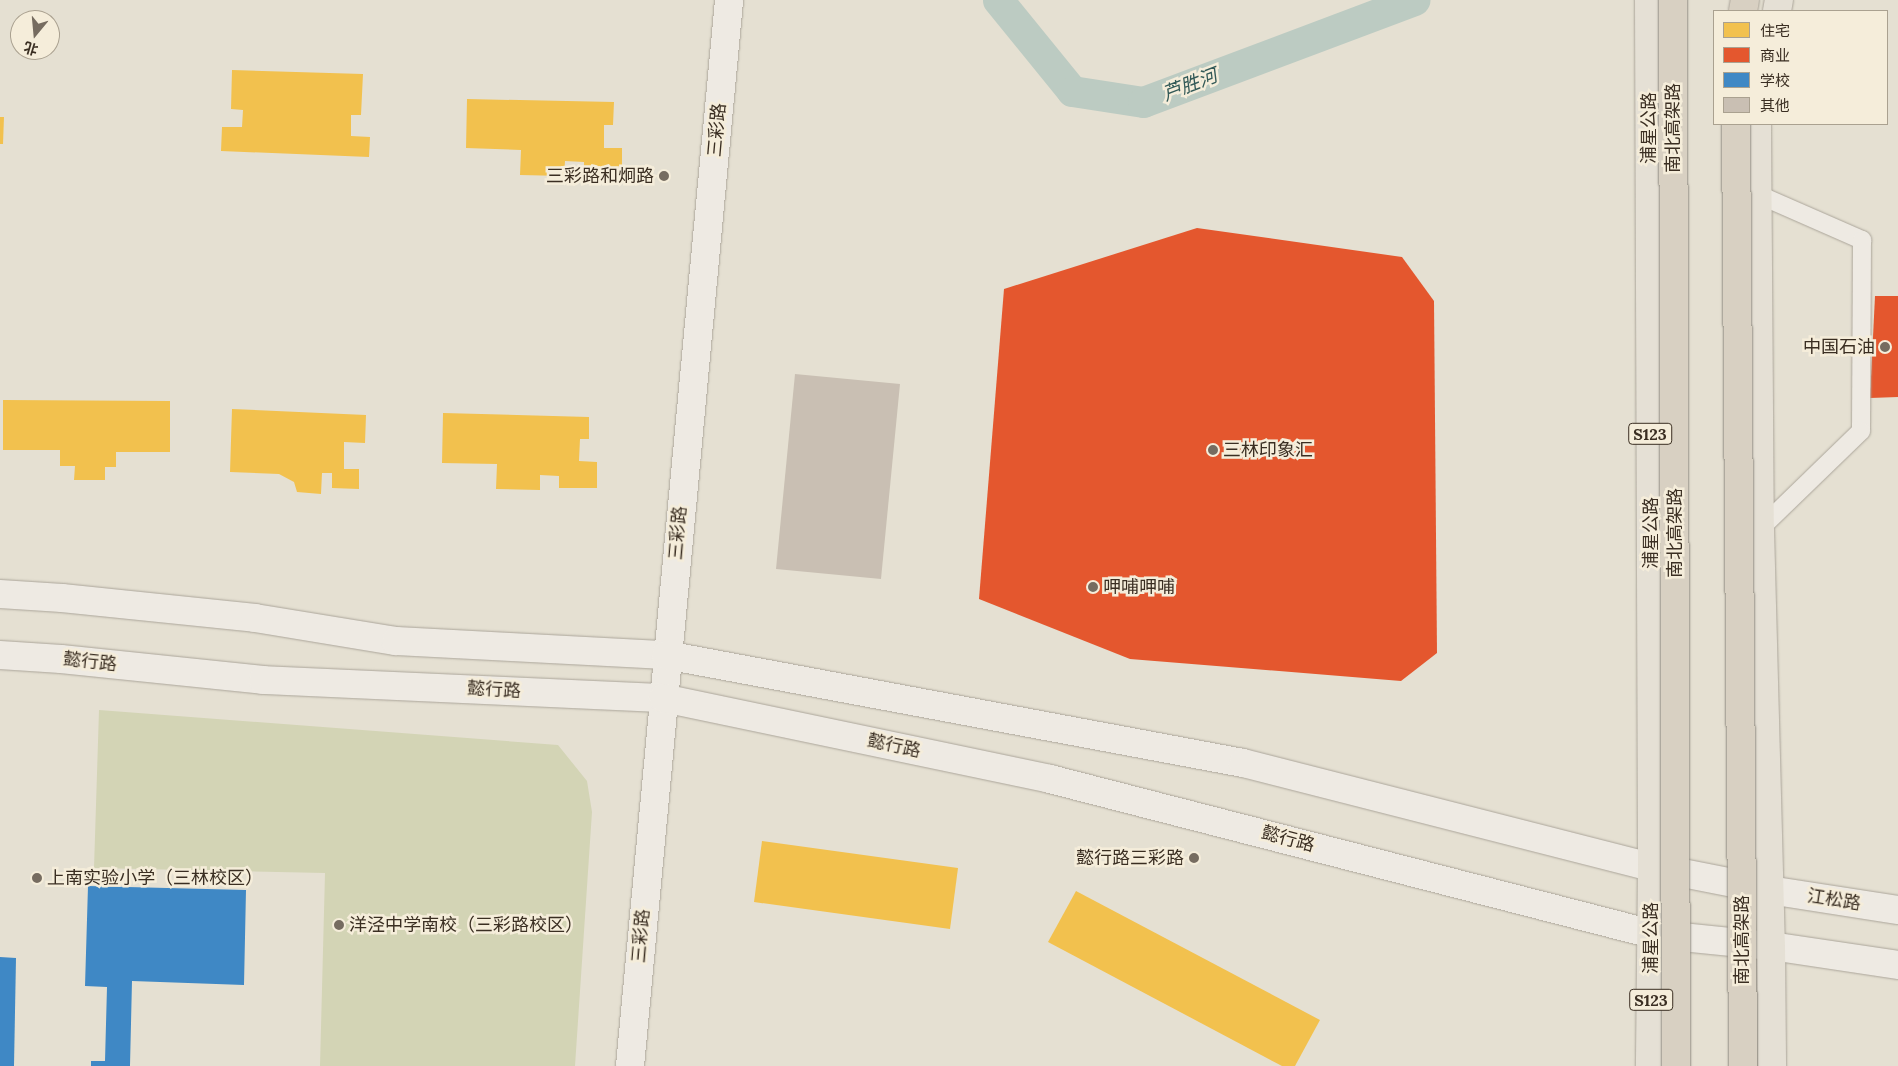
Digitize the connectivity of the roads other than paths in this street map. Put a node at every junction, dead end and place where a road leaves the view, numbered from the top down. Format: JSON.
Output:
{"nodes":[{"id":1,"x":729,"y":0,"type":"edge"},
{"id":2,"x":1649,"y":0,"type":"edge"},
{"id":3,"x":1673,"y":0,"type":"edge"},
{"id":4,"x":1736,"y":125,"type":"edge"},
{"id":5,"x":1757,"y":125,"type":"edge"},
{"id":6,"x":1758,"y":194,"type":"junction"},
{"id":7,"x":1760,"y":529,"type":"junction"},
{"id":8,"x":0,"y":594,"type":"edge"},
{"id":9,"x":0,"y":655,"type":"edge"},
{"id":10,"x":666,"y":655,"type":"junction"},
{"id":11,"x":663,"y":698,"type":"junction"},
{"id":12,"x":1652,"y":867,"type":"junction"},
{"id":13,"x":1769,"y":890,"type":"junction"},
{"id":14,"x":1898,"y":910,"type":"edge"},
{"id":15,"x":1652,"y":934,"type":"junction"},
{"id":16,"x":1771,"y":946,"type":"junction"},
{"id":17,"x":1898,"y":965,"type":"edge"},
{"id":18,"x":630,"y":1066,"type":"edge"},
{"id":19,"x":1650,"y":1066,"type":"edge"},
{"id":20,"x":1676,"y":1066,"type":"edge"},
{"id":21,"x":1743,"y":1066,"type":"edge"},
{"id":22,"x":1772,"y":1066,"type":"edge"}],
"edges":[{"from":1,"to":10,"type":"street","name":"三彩路"},
{"from":2,"to":12,"type":"main road","name":"浦星公路","number":"S123"},
{"from":3,"to":20,"type":"highway","name":"南北高架路","bridge":true},
{"from":4,"to":21,"type":"highway","name":"南北高架路","bridge":true},
{"from":5,"to":6,"type":"main road"},
{"from":6,"to":7,"type":"main road"},
{"from":6,"to":7,"type":"lane"},
{"from":7,"to":13,"type":"main road"},
{"from":8,"to":10,"type":"street"},
{"from":9,"to":11,"type":"street","name":"懿行路"},
{"from":10,"to":11,"type":"street","name":"三彩路"},
{"from":10,"to":12,"type":"street"},
{"from":11,"to":15,"type":"street","name":"懿行路"},
{"from":11,"to":18,"type":"street","name":"三彩路"},
{"from":12,"to":13,"type":"street"},
{"from":12,"to":15,"type":"main road","name":"浦星公路","number":"S123"},
{"from":13,"to":14,"type":"street","name":"江松路"},
{"from":13,"to":16,"type":"main road"},
{"from":15,"to":16,"type":"street","name":"懿行路"},
{"from":15,"to":19,"type":"main road","name":"浦星公路","number":"S123"},
{"from":16,"to":17,"type":"street"},
{"from":16,"to":22,"type":"main road"}]}
